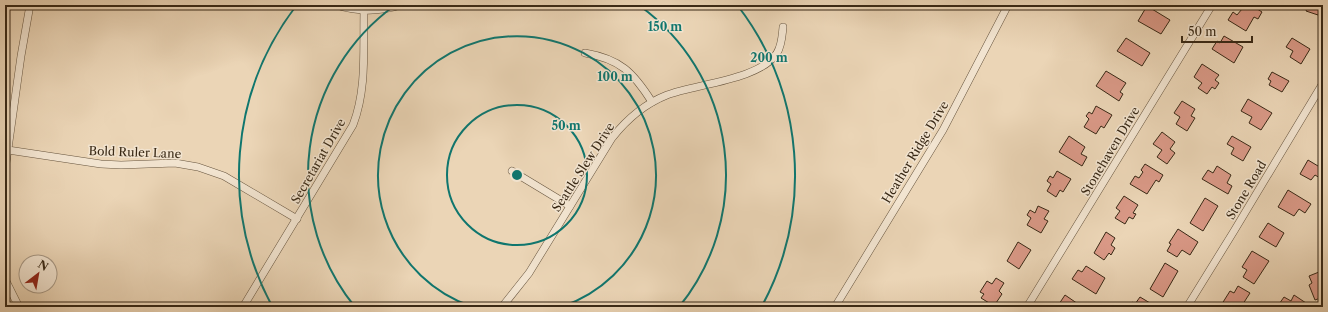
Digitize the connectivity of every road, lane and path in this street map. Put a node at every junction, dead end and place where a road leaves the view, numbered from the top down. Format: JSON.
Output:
{"nodes":[{"id":1,"x":30,"y":5,"type":"edge"},
{"id":2,"x":336,"y":5,"type":"edge"},
{"id":3,"x":401,"y":5,"type":"edge"},
{"id":4,"x":1008,"y":5,"type":"edge"},
{"id":5,"x":1212,"y":5,"type":"edge"},
{"id":6,"x":364,"y":11,"type":"junction"},
{"id":7,"x":782,"y":27,"type":"dead end"},
{"id":8,"x":585,"y":53,"type":"dead end"},
{"id":9,"x":1323,"y":83,"type":"edge"},
{"id":10,"x":652,"y":102,"type":"junction"},
{"id":11,"x":8,"y":150,"type":"junction"},
{"id":12,"x":5,"y":170,"type":"edge"},
{"id":13,"x":512,"y":171,"type":"dead end"},
{"id":14,"x":570,"y":206,"type":"junction"},
{"id":15,"x":297,"y":219,"type":"junction"},
{"id":16,"x":5,"y":279,"type":"edge"},
{"id":17,"x":19,"y":307,"type":"edge"},
{"id":18,"x":243,"y":307,"type":"edge"},
{"id":19,"x":502,"y":307,"type":"edge"},
{"id":20,"x":834,"y":307,"type":"edge"},
{"id":21,"x":1027,"y":307,"type":"edge"},
{"id":22,"x":1186,"y":307,"type":"edge"}],
"edges":[{"from":1,"to":11,"type":"street"},
{"from":2,"to":6,"type":"street"},
{"from":3,"to":6,"type":"street"},
{"from":4,"to":20,"type":"street","name":"Heather Ridge Drive"},
{"from":5,"to":21,"type":"street","name":"Stonehaven Drive"},
{"from":6,"to":15,"type":"street","name":"Secretariat Drive"},
{"from":7,"to":10,"type":"street","name":"Seattle Slew Drive"},
{"from":8,"to":10,"type":"street"},
{"from":9,"to":22,"type":"street","name":"Stone Road"},
{"from":10,"to":14,"type":"street","name":"Seattle Slew Drive"},
{"from":11,"to":12,"type":"street"},
{"from":11,"to":15,"type":"street","name":"Bold Ruler Lane"},
{"from":13,"to":14,"type":"street"},
{"from":14,"to":19,"type":"street","name":"Seattle Slew Drive"},
{"from":15,"to":18,"type":"street","name":"Secretariat Drive"},
{"from":16,"to":17,"type":"street"}]}
